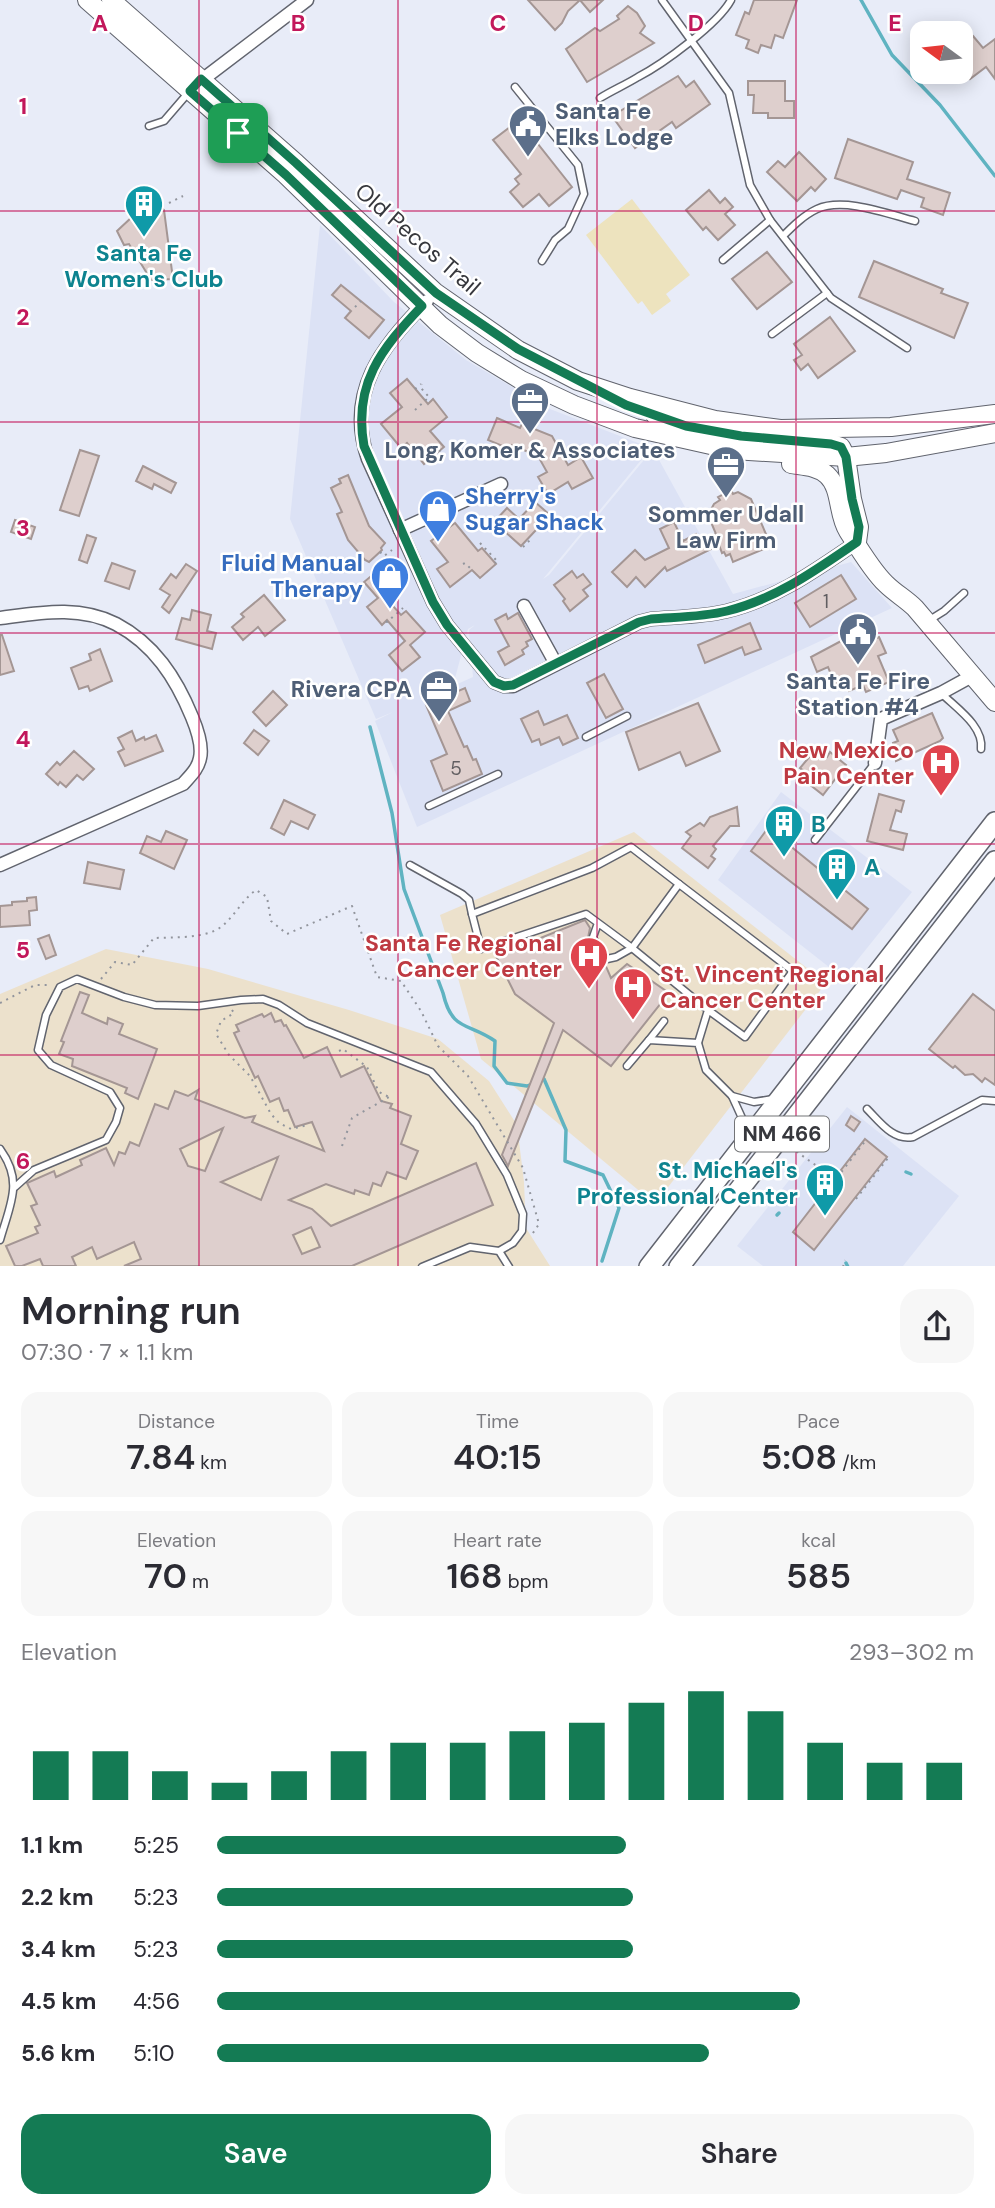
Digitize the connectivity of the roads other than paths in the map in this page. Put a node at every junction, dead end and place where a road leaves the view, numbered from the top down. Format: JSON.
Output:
{"nodes":[{"id":1,"x":87,"y":0,"type":"edge"},
{"id":2,"x":111,"y":0,"type":"edge"},
{"id":3,"x":307,"y":0,"type":"edge"},
{"id":4,"x":662,"y":0,"type":"edge"},
{"id":5,"x":731,"y":0,"type":"edge"},
{"id":6,"x":691,"y":40,"type":"junction"},
{"id":7,"x":196,"y":85,"type":"junction"},
{"id":8,"x":515,"y":87,"type":"dead end"},
{"id":9,"x":600,"y":99,"type":"dead end"},
{"id":10,"x":149,"y":126,"type":"dead end"},
{"id":11,"x":770,"y":220,"type":"junction"},
{"id":12,"x":915,"y":221,"type":"dead end"},
{"id":13,"x":783,"y":236,"type":"junction"},
{"id":14,"x":723,"y":260,"type":"dead end"},
{"id":15,"x":542,"y":261,"type":"dead end"},
{"id":16,"x":436,"y":293,"type":"junction"},
{"id":17,"x":827,"y":293,"type":"junction"},
{"id":18,"x":422,"y":306,"type":"junction"},
{"id":19,"x":772,"y":334,"type":"dead end"},
{"id":20,"x":907,"y":348,"type":"dead end"},
{"id":21,"x":578,"y":381,"type":"junction"},
{"id":22,"x":995,"y":414,"type":"edge"},
{"id":23,"x":635,"y":428,"type":"junction"},
{"id":24,"x":995,"y":433,"type":"edge"},
{"id":25,"x":846,"y":457,"type":"junction"},
{"id":26,"x":501,"y":484,"type":"dead end"},
{"id":27,"x":400,"y":530,"type":"junction"},
{"id":28,"x":857,"y":542,"type":"junction"},
{"id":29,"x":964,"y":593,"type":"dead end"},
{"id":30,"x":524,"y":606,"type":"dead end"},
{"id":31,"x":0,"y":618,"type":"edge"},
{"id":32,"x":927,"y":622,"type":"junction"},
{"id":33,"x":556,"y":664,"type":"junction"},
{"id":34,"x":972,"y":676,"type":"junction"},
{"id":35,"x":941,"y":693,"type":"junction"},
{"id":36,"x":995,"y":702,"type":"edge"},
{"id":37,"x":627,"y":716,"type":"dead end"},
{"id":38,"x":586,"y":737,"type":"dead end"},
{"id":39,"x":981,"y":749,"type":"dead end"},
{"id":40,"x":875,"y":763,"type":"joint"},
{"id":41,"x":498,"y":774,"type":"dead end"},
{"id":42,"x":429,"y":806,"type":"dead end"},
{"id":43,"x":995,"y":822,"type":"edge"},
{"id":44,"x":815,"y":840,"type":"dead end"},
{"id":45,"x":995,"y":861,"type":"edge"},
{"id":46,"x":0,"y":865,"type":"edge"},
{"id":47,"x":410,"y":865,"type":"dead end"},
{"id":48,"x":679,"y":884,"type":"junction"},
{"id":49,"x":472,"y":914,"type":"junction"},
{"id":50,"x":598,"y":923,"type":"junction"},
{"id":51,"x":632,"y":948,"type":"junction"},
{"id":52,"x":708,"y":1010,"type":"junction"},
{"id":53,"x":664,"y":1021,"type":"dead end"},
{"id":54,"x":649,"y":1040,"type":"junction"},
{"id":55,"x":698,"y":1043,"type":"junction"},
{"id":56,"x":627,"y":1066,"type":"dead end"},
{"id":57,"x":732,"y":1096,"type":"junction"},
{"id":58,"x":781,"y":1097,"type":"junction"},
{"id":59,"x":995,"y":1101,"type":"edge"},
{"id":60,"x":867,"y":1109,"type":"dead end"},
{"id":61,"x":0,"y":1149,"type":"edge"},
{"id":62,"x":740,"y":1150,"type":"junction"},
{"id":63,"x":15,"y":1187,"type":"junction"},
{"id":64,"x":723,"y":1210,"type":"junction"},
{"id":65,"x":690,"y":1214,"type":"junction"},
{"id":66,"x":0,"y":1240,"type":"edge"},
{"id":67,"x":499,"y":1251,"type":"junction"},
{"id":68,"x":422,"y":1266,"type":"edge"},
{"id":69,"x":509,"y":1266,"type":"edge"},
{"id":70,"x":649,"y":1266,"type":"edge"},
{"id":71,"x":661,"y":1266,"type":"edge"},
{"id":72,"x":679,"y":1266,"type":"edge"}],
"edges":[{"from":1,"to":7,"type":"main road","name":"Old Pecos Trail"},
{"from":2,"to":7,"type":"main road","name":"Old Pecos Trail"},
{"from":3,"to":7,"type":"street"},
{"from":4,"to":6,"type":"lane"},
{"from":5,"to":6,"type":"lane"},
{"from":6,"to":9,"type":"lane"},
{"from":6,"to":11,"type":"lane"},
{"from":7,"to":10,"type":"lane"},
{"from":7,"to":16,"type":"main road","name":"Old Pecos Trail"},
{"from":7,"to":18,"type":"main road","name":"Old Pecos Trail"},
{"from":8,"to":15,"type":"lane"},
{"from":11,"to":13,"type":"lane"},
{"from":11,"to":14,"type":"lane"},
{"from":12,"to":13,"type":"lane"},
{"from":13,"to":17,"type":"lane"},
{"from":16,"to":18,"type":"street"},
{"from":16,"to":21,"type":"main road","name":"Old Pecos Trail"},
{"from":17,"to":19,"type":"lane"},
{"from":17,"to":20,"type":"lane"},
{"from":18,"to":23,"type":"main road","name":"Old Pecos Trail"},
{"from":18,"to":27,"type":"street"},
{"from":21,"to":22,"type":"main road","name":"Old Pecos Trail"},
{"from":21,"to":25,"type":"main road"},
{"from":23,"to":25,"type":"main road","name":"Old Pecos Trail"},
{"from":23,"to":28,"type":"main road"},
{"from":24,"to":25,"type":"main road","name":"Old Pecos Trail"},
{"from":25,"to":28,"type":"main road"},
{"from":26,"to":27,"type":"street"},
{"from":27,"to":33,"type":"street"},
{"from":28,"to":32,"type":"main road"},
{"from":28,"to":33,"type":"street"},
{"from":29,"to":32,"type":"lane"},
{"from":30,"to":33,"type":"street"},
{"from":31,"to":46,"type":"street"},
{"from":32,"to":34,"type":"main road"},
{"from":34,"to":35,"type":"street"},
{"from":34,"to":36,"type":"main road"},
{"from":35,"to":39,"type":"lane"},
{"from":35,"to":40,"type":"street"},
{"from":37,"to":38,"type":"lane"},
{"from":40,"to":44,"type":"lane"},
{"from":41,"to":42,"type":"lane"},
{"from":43,"to":58,"type":"main road","number":"NM 466"},
{"from":45,"to":64,"type":"main road","number":"NM 466"},
{"from":47,"to":49,"type":"lane"},
{"from":48,"to":49,"type":"lane"},
{"from":48,"to":51,"type":"lane"},
{"from":48,"to":52,"type":"lane"},
{"from":49,"to":50,"type":"lane"},
{"from":50,"to":51,"type":"lane"},
{"from":50,"to":51,"type":"lane"},
{"from":51,"to":52,"type":"lane"},
{"from":52,"to":55,"type":"lane"},
{"from":53,"to":54,"type":"lane"},
{"from":54,"to":55,"type":"lane"},
{"from":54,"to":56,"type":"lane"},
{"from":55,"to":57,"type":"lane"},
{"from":57,"to":58,"type":"lane"},
{"from":57,"to":62,"type":"lane"},
{"from":58,"to":62,"type":"main road","number":"NM 466"},
{"from":58,"to":64,"type":"main road"},
{"from":59,"to":60,"type":"lane"},
{"from":61,"to":63,"type":"lane"},
{"from":62,"to":65,"type":"main road","number":"NM 466"},
{"from":63,"to":66,"type":"lane"},
{"from":63,"to":67,"type":"lane"},
{"from":64,"to":72,"type":"main road","number":"NM 466"},
{"from":65,"to":70,"type":"main road","number":"NM 466"},
{"from":65,"to":71,"type":"main road"},
{"from":67,"to":68,"type":"lane"},
{"from":67,"to":69,"type":"lane"}]}
